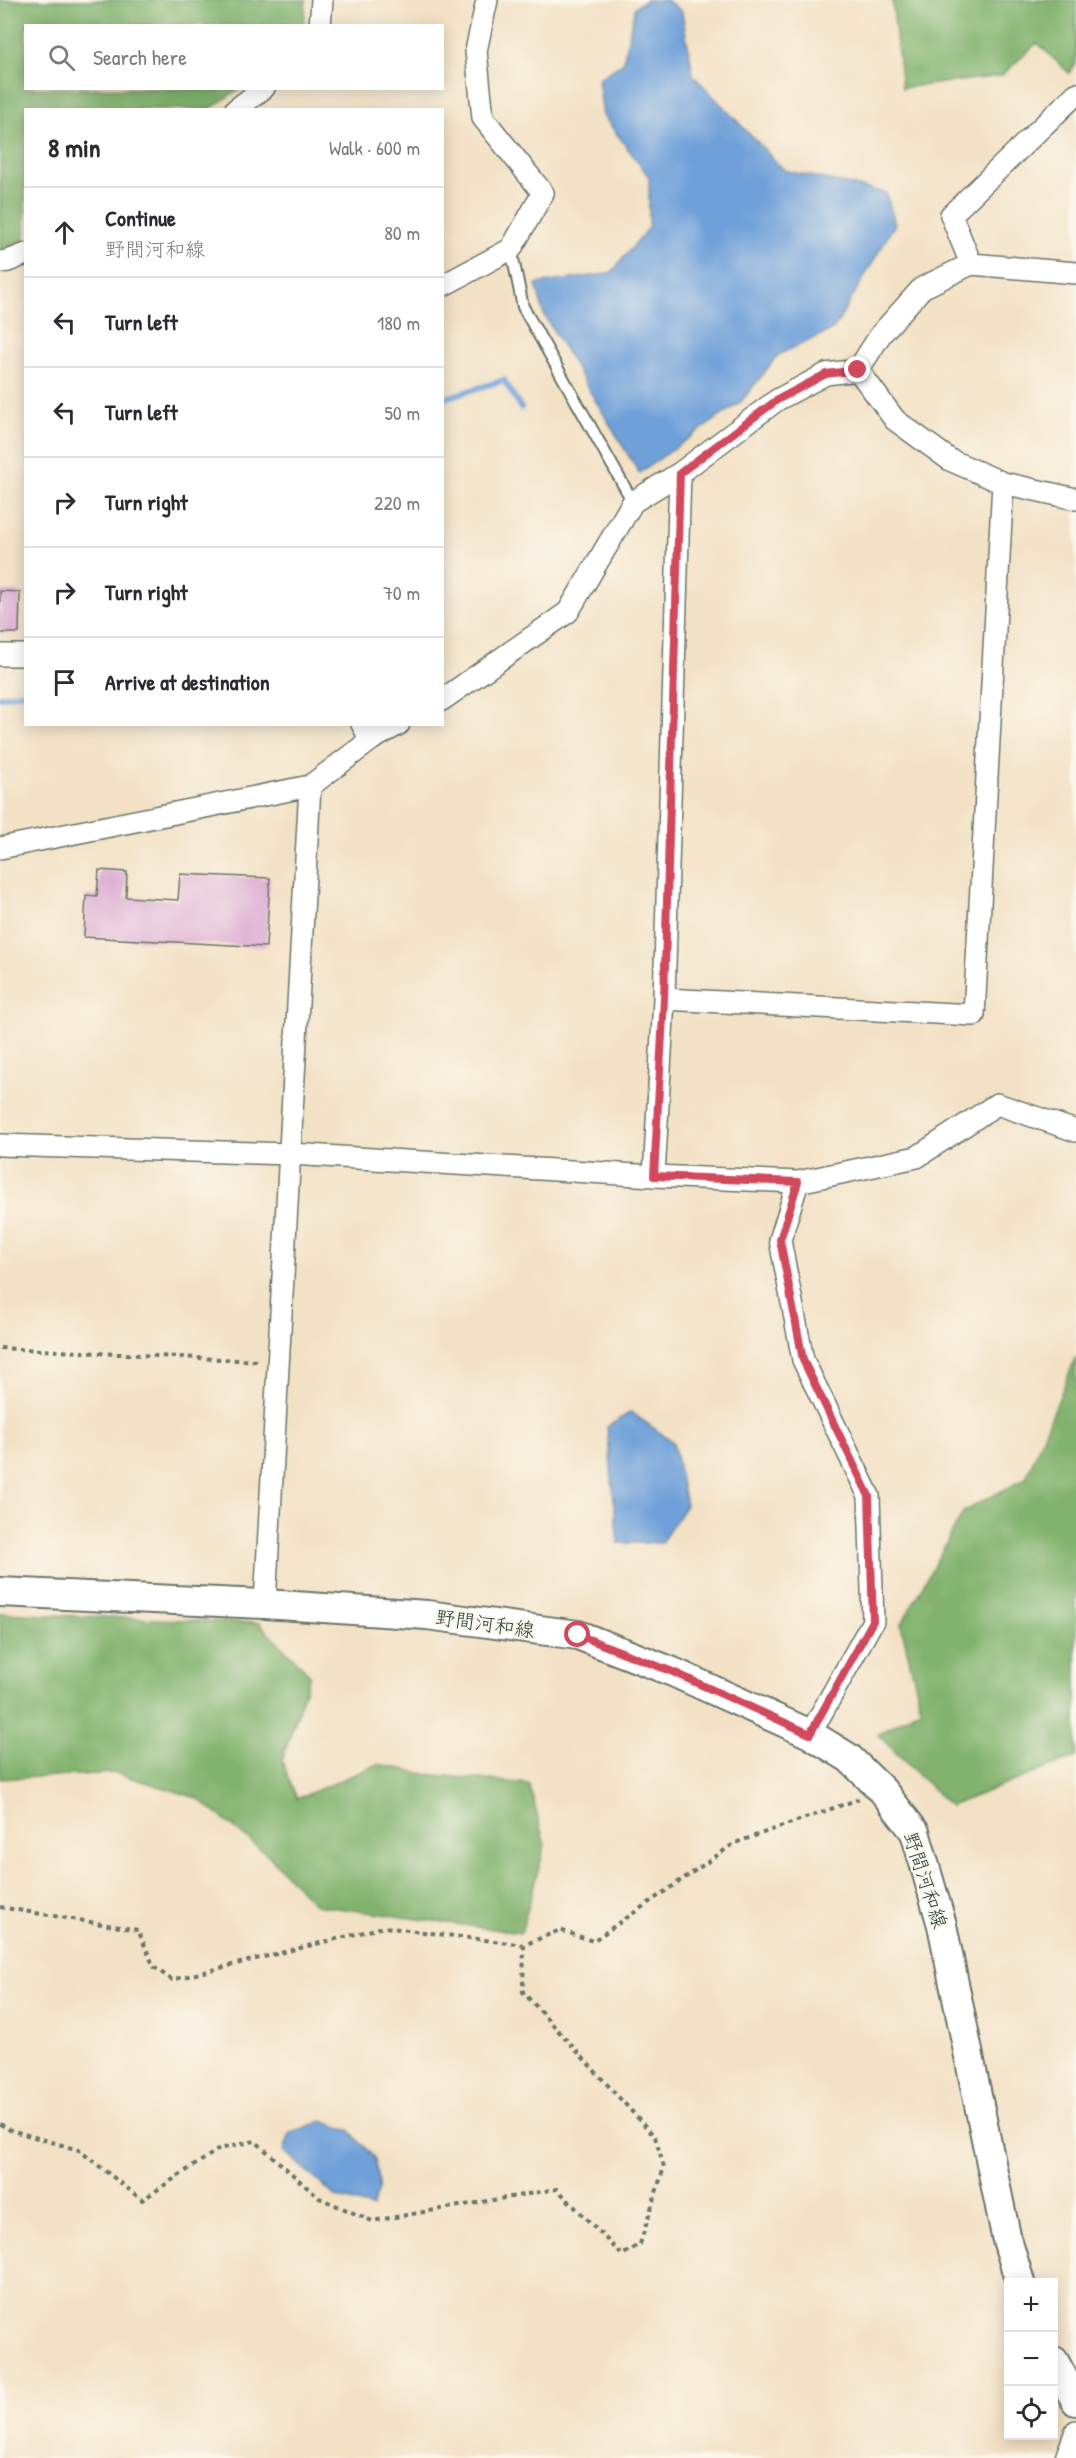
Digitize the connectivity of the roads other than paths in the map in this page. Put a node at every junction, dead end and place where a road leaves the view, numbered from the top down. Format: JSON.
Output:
{"nodes":[{"id":1,"x":322,"y":0,"type":"edge"},
{"id":2,"x":487,"y":0,"type":"edge"},
{"id":3,"x":320,"y":24,"type":"edge"},
{"id":4,"x":261,"y":90,"type":"edge"},
{"id":5,"x":1076,"y":94,"type":"edge"},
{"id":6,"x":238,"y":108,"type":"edge"},
{"id":7,"x":511,"y":249,"type":"junction"},
{"id":8,"x":24,"y":255,"type":"edge"},
{"id":9,"x":0,"y":262,"type":"edge"},
{"id":10,"x":971,"y":264,"type":"junction"},
{"id":11,"x":1076,"y":273,"type":"edge"},
{"id":12,"x":444,"y":285,"type":"edge"},
{"id":13,"x":858,"y":370,"type":"junction"},
{"id":14,"x":680,"y":473,"type":"junction"},
{"id":15,"x":1003,"y":483,"type":"junction"},
{"id":16,"x":1076,"y":499,"type":"edge"},
{"id":17,"x":633,"y":502,"type":"junction"},
{"id":18,"x":0,"y":655,"type":"edge"},
{"id":19,"x":24,"y":655,"type":"edge"},
{"id":20,"x":444,"y":699,"type":"edge"},
{"id":21,"x":391,"y":726,"type":"edge"},
{"id":22,"x":367,"y":732,"type":"edge"},
{"id":23,"x":310,"y":786,"type":"junction"},
{"id":24,"x":0,"y":848,"type":"edge"},
{"id":25,"x":664,"y":999,"type":"junction"},
{"id":26,"x":1076,"y":1131,"type":"edge"},
{"id":27,"x":0,"y":1145,"type":"edge"},
{"id":28,"x":291,"y":1154,"type":"junction"},
{"id":29,"x":654,"y":1176,"type":"junction"},
{"id":30,"x":798,"y":1182,"type":"junction"},
{"id":31,"x":0,"y":1592,"type":"edge"},
{"id":32,"x":265,"y":1604,"type":"junction"},
{"id":33,"x":810,"y":1734,"type":"junction"},
{"id":34,"x":1019,"y":2278,"type":"edge"},
{"id":35,"x":1058,"y":2370,"type":"edge"},
{"id":36,"x":1076,"y":2401,"type":"edge"},
{"id":37,"x":1076,"y":2431,"type":"edge"},
{"id":38,"x":1066,"y":2458,"type":"edge"}],
"edges":[{"from":1,"to":3,"type":"street"},
{"from":2,"to":7,"type":"street"},
{"from":4,"to":6,"type":"street"},
{"from":5,"to":10,"type":"street"},
{"from":7,"to":12,"type":"street"},
{"from":7,"to":17,"type":"lane"},
{"from":8,"to":9,"type":"street"},
{"from":10,"to":11,"type":"street"},
{"from":10,"to":13,"type":"street"},
{"from":13,"to":14,"type":"street"},
{"from":13,"to":15,"type":"street"},
{"from":14,"to":17,"type":"street"},
{"from":14,"to":25,"type":"street"},
{"from":15,"to":16,"type":"street"},
{"from":15,"to":25,"type":"street"},
{"from":17,"to":20,"type":"street"},
{"from":18,"to":19,"type":"street"},
{"from":21,"to":22,"type":"street"},
{"from":22,"to":23,"type":"street"},
{"from":23,"to":24,"type":"street"},
{"from":23,"to":28,"type":"street"},
{"from":25,"to":29,"type":"street"},
{"from":26,"to":30,"type":"street"},
{"from":27,"to":28,"type":"street"},
{"from":28,"to":29,"type":"street"},
{"from":28,"to":32,"type":"street"},
{"from":29,"to":30,"type":"street"},
{"from":30,"to":33,"type":"street"},
{"from":31,"to":32,"type":"main road","name":"野間河和線"},
{"from":32,"to":33,"type":"main road","name":"野間河和線"},
{"from":33,"to":34,"type":"main road","name":"野間河和線"},
{"from":35,"to":36,"type":"main road"},
{"from":37,"to":38,"type":"street"}]}
